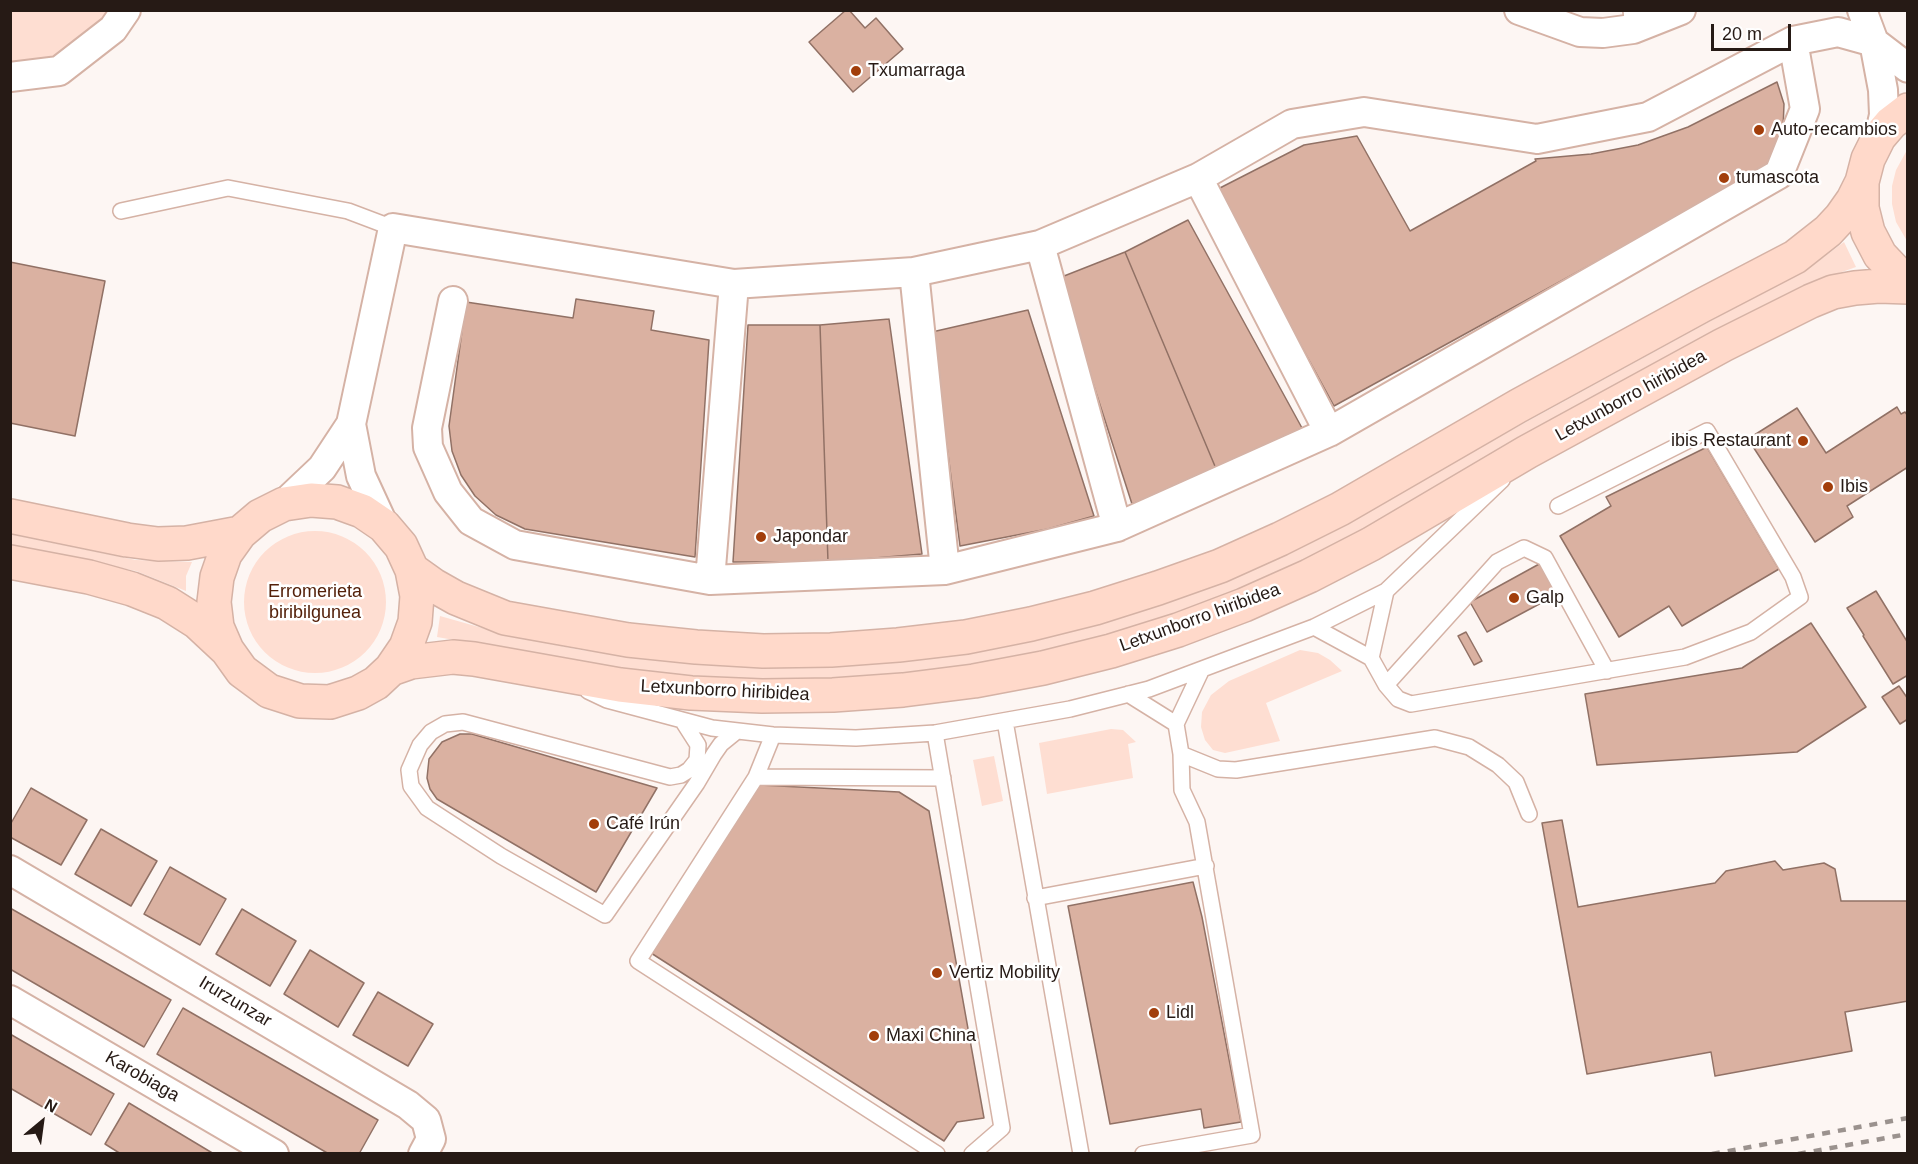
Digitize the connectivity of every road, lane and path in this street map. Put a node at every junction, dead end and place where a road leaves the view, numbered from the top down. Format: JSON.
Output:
{"nodes":[{"id":1,"x":1519,"y":10,"type":"edge"},
{"id":2,"x":1681,"y":10,"type":"edge"},
{"id":3,"x":1862,"y":10,"type":"edge"},
{"id":4,"x":119,"y":17,"type":"edge"},
{"id":5,"x":1632,"y":20,"type":"edge"},
{"id":6,"x":1793,"y":41,"type":"junction"},
{"id":7,"x":1874,"y":42,"type":"junction"},
{"id":8,"x":1908,"y":68,"type":"edge"},
{"id":9,"x":10,"y":77,"type":"edge"},
{"id":10,"x":1908,"y":110,"type":"edge"},
{"id":11,"x":1879,"y":137,"type":"junction"},
{"id":12,"x":1198,"y":178,"type":"junction"},
{"id":13,"x":1862,"y":182,"type":"junction"},
{"id":14,"x":121,"y":211,"type":"dead end"},
{"id":15,"x":393,"y":228,"type":"junction"},
{"id":16,"x":1040,"y":246,"type":"junction"},
{"id":17,"x":914,"y":272,"type":"junction"},
{"id":18,"x":1908,"y":280,"type":"edge"},
{"id":19,"x":734,"y":284,"type":"junction"},
{"id":20,"x":1908,"y":287,"type":"edge"},
{"id":21,"x":453,"y":301,"type":"dead end"},
{"id":22,"x":351,"y":424,"type":"junction"},
{"id":23,"x":1329,"y":432,"type":"junction"},
{"id":24,"x":1527,"y":452,"type":"junction"},
{"id":25,"x":284,"y":504,"type":"junction"},
{"id":26,"x":1557,"y":506,"type":"dead end"},
{"id":27,"x":10,"y":516,"type":"edge"},
{"id":28,"x":384,"y":526,"type":"junction"},
{"id":29,"x":1117,"y":527,"type":"junction"},
{"id":30,"x":240,"y":533,"type":"junction"},
{"id":31,"x":10,"y":562,"type":"edge"},
{"id":32,"x":412,"y":570,"type":"junction"},
{"id":33,"x":945,"y":570,"type":"junction"},
{"id":34,"x":710,"y":580,"type":"junction"},
{"id":35,"x":1386,"y":591,"type":"junction"},
{"id":36,"x":1314,"y":627,"type":"junction"},
{"id":37,"x":227,"y":650,"type":"junction"},
{"id":38,"x":1371,"y":658,"type":"junction"},
{"id":39,"x":391,"y":669,"type":"junction"},
{"id":40,"x":1202,"y":669,"type":"junction"},
{"id":41,"x":1607,"y":671,"type":"junction"},
{"id":42,"x":550,"y":673,"type":"junction"},
{"id":43,"x":1386,"y":685,"type":"junction"},
{"id":44,"x":1128,"y":694,"type":"junction"},
{"id":45,"x":682,"y":720,"type":"junction"},
{"id":46,"x":1005,"y":721,"type":"junction"},
{"id":47,"x":1176,"y":724,"type":"junction"},
{"id":48,"x":737,"y":731,"type":"junction"},
{"id":49,"x":935,"y":733,"type":"junction"},
{"id":50,"x":773,"y":735,"type":"junction"},
{"id":51,"x":1181,"y":754,"type":"junction"},
{"id":52,"x":756,"y":777,"type":"junction"},
{"id":53,"x":943,"y":778,"type":"junction"},
{"id":54,"x":1529,"y":814,"type":"dead end"},
{"id":55,"x":1206,"y":866,"type":"junction"},
{"id":56,"x":10,"y":870,"type":"edge"},
{"id":57,"x":1035,"y":898,"type":"junction"},
{"id":58,"x":10,"y":1000,"type":"edge"},
{"id":59,"x":274,"y":1154,"type":"edge"},
{"id":60,"x":423,"y":1154,"type":"edge"},
{"id":61,"x":937,"y":1154,"type":"edge"},
{"id":62,"x":972,"y":1154,"type":"edge"},
{"id":63,"x":1081,"y":1154,"type":"edge"},
{"id":64,"x":1143,"y":1154,"type":"edge"}],
"edges":[{"from":1,"to":5,"type":"street"},
{"from":2,"to":5,"type":"street"},
{"from":3,"to":7,"type":"street"},
{"from":4,"to":9,"type":"street"},
{"from":6,"to":7,"type":"street"},
{"from":6,"to":12,"type":"street"},
{"from":6,"to":23,"type":"street"},
{"from":7,"to":8,"type":"street"},
{"from":7,"to":11,"type":"street"},
{"from":10,"to":11,"type":"main road"},
{"from":11,"to":13,"type":"main road"},
{"from":12,"to":16,"type":"street"},
{"from":12,"to":23,"type":"street"},
{"from":13,"to":18,"type":"main road"},
{"from":13,"to":32,"type":"main road"},
{"from":14,"to":15,"type":"lane"},
{"from":15,"to":19,"type":"street"},
{"from":15,"to":22,"type":"street"},
{"from":16,"to":17,"type":"street"},
{"from":16,"to":29,"type":"street"},
{"from":17,"to":19,"type":"street"},
{"from":17,"to":33,"type":"street"},
{"from":19,"to":34,"type":"street"},
{"from":20,"to":24,"type":"main road","name":"Letxunborro hiribidea"},
{"from":21,"to":34,"type":"street"},
{"from":22,"to":25,"type":"street"},
{"from":22,"to":28,"type":"street"},
{"from":23,"to":29,"type":"street"},
{"from":24,"to":35,"type":"lane"},
{"from":24,"to":42,"type":"main road","name":"Letxunborro hiribidea"},
{"from":25,"to":28,"type":"main road"},
{"from":25,"to":30,"type":"main road"},
{"from":26,"to":41,"type":"lane"},
{"from":27,"to":30,"type":"main road"},
{"from":28,"to":32,"type":"main road"},
{"from":29,"to":33,"type":"street"},
{"from":30,"to":37,"type":"main road"},
{"from":31,"to":37,"type":"main road"},
{"from":32,"to":39,"type":"main road"},
{"from":33,"to":34,"type":"street"},
{"from":35,"to":36,"type":"lane"},
{"from":35,"to":38,"type":"lane"},
{"from":36,"to":38,"type":"lane"},
{"from":36,"to":40,"type":"lane"},
{"from":37,"to":39,"type":"main road"},
{"from":38,"to":43,"type":"lane"},
{"from":39,"to":42,"type":"main road","name":"Letxunborro hiribidea"},
{"from":40,"to":44,"type":"lane"},
{"from":40,"to":47,"type":"lane"},
{"from":41,"to":43,"type":"lane"},
{"from":41,"to":43,"type":"lane"},
{"from":42,"to":45,"type":"lane"},
{"from":44,"to":46,"type":"lane"},
{"from":44,"to":47,"type":"lane"},
{"from":45,"to":48,"type":"lane"},
{"from":45,"to":48,"type":"lane"},
{"from":46,"to":49,"type":"lane"},
{"from":46,"to":57,"type":"lane"},
{"from":47,"to":51,"type":"lane"},
{"from":48,"to":50,"type":"lane"},
{"from":49,"to":50,"type":"lane"},
{"from":49,"to":53,"type":"lane"},
{"from":50,"to":52,"type":"lane"},
{"from":51,"to":54,"type":"lane"},
{"from":51,"to":55,"type":"lane"},
{"from":52,"to":53,"type":"lane"},
{"from":52,"to":61,"type":"lane"},
{"from":53,"to":62,"type":"lane"},
{"from":55,"to":57,"type":"lane"},
{"from":55,"to":64,"type":"lane"},
{"from":56,"to":60,"type":"street","name":"Irurzunzar"},
{"from":57,"to":63,"type":"lane"},
{"from":58,"to":59,"type":"street","name":"Karobiaga"}]}
